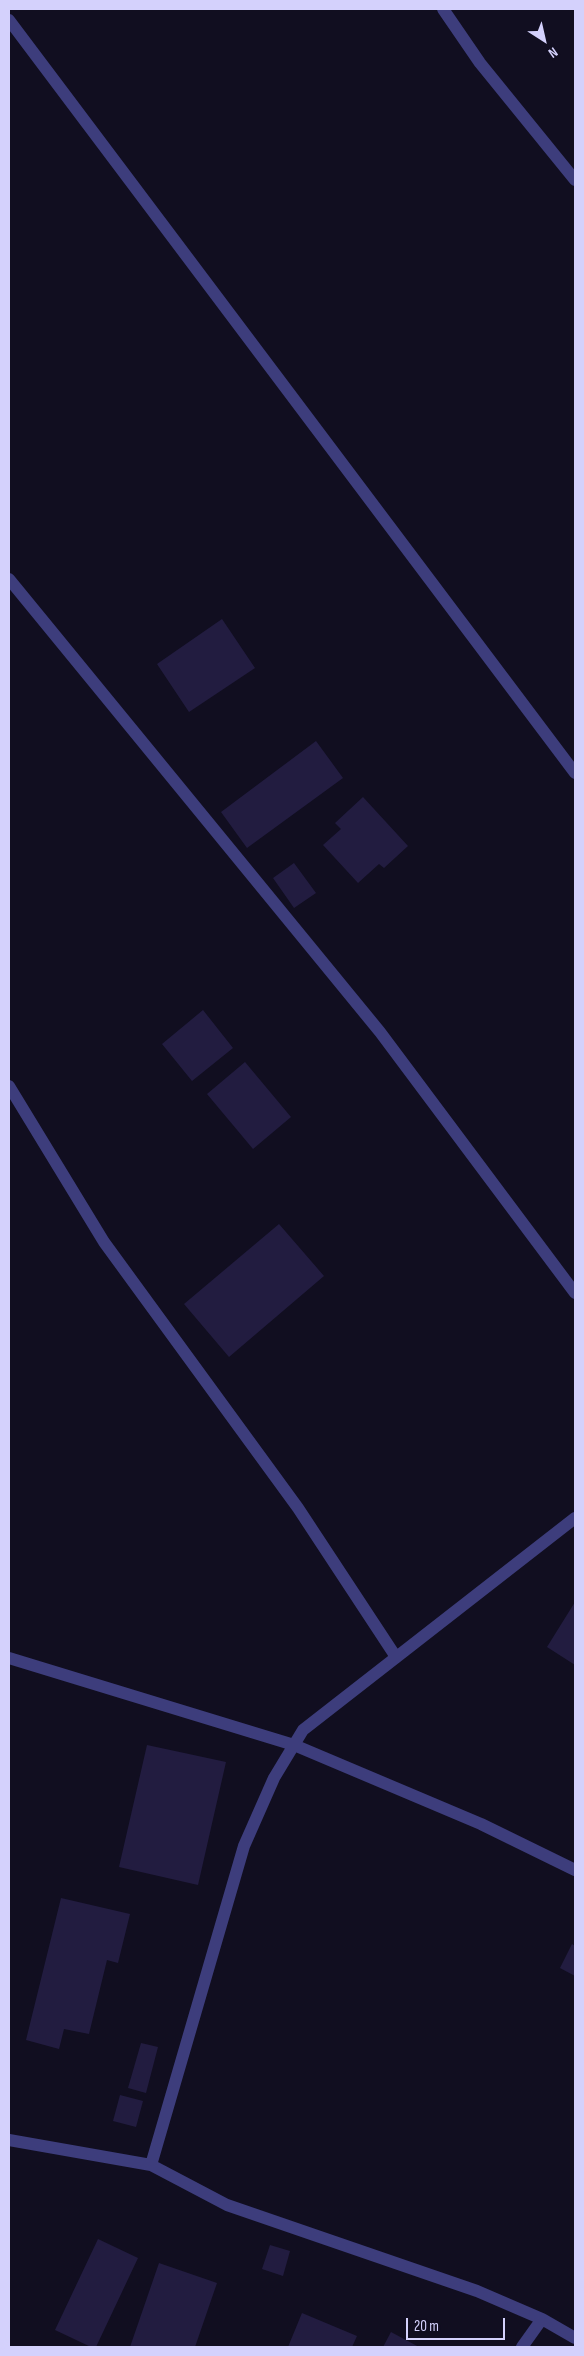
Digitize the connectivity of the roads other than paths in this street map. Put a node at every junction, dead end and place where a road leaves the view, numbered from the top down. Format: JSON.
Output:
{"nodes":[{"id":1,"x":443,"y":9,"type":"edge"},
{"id":2,"x":9,"y":20,"type":"edge"},
{"id":3,"x":575,"y":178,"type":"edge"},
{"id":4,"x":9,"y":579,"type":"edge"},
{"id":5,"x":575,"y":773,"type":"edge"},
{"id":6,"x":9,"y":1086,"type":"edge"},
{"id":7,"x":575,"y":1293,"type":"edge"},
{"id":8,"x":575,"y":1518,"type":"edge"},
{"id":9,"x":396,"y":1657,"type":"junction"},
{"id":10,"x":9,"y":1658,"type":"edge"},
{"id":11,"x":294,"y":1744,"type":"junction"},
{"id":12,"x":575,"y":1870,"type":"edge"},
{"id":13,"x":9,"y":2140,"type":"edge"},
{"id":14,"x":150,"y":2165,"type":"junction"},
{"id":15,"x":542,"y":2319,"type":"junction"},
{"id":16,"x":575,"y":2338,"type":"edge"},
{"id":17,"x":522,"y":2347,"type":"edge"}],
"edges":[{"from":1,"to":3,"type":"street"},
{"from":2,"to":5,"type":"street"},
{"from":4,"to":7,"type":"street"},
{"from":6,"to":9,"type":"street"},
{"from":8,"to":9,"type":"street"},
{"from":9,"to":11,"type":"street"},
{"from":10,"to":11,"type":"street"},
{"from":11,"to":12,"type":"street"},
{"from":11,"to":14,"type":"street"},
{"from":13,"to":14,"type":"street"},
{"from":14,"to":15,"type":"street"},
{"from":15,"to":16,"type":"street"},
{"from":15,"to":17,"type":"street"}]}
